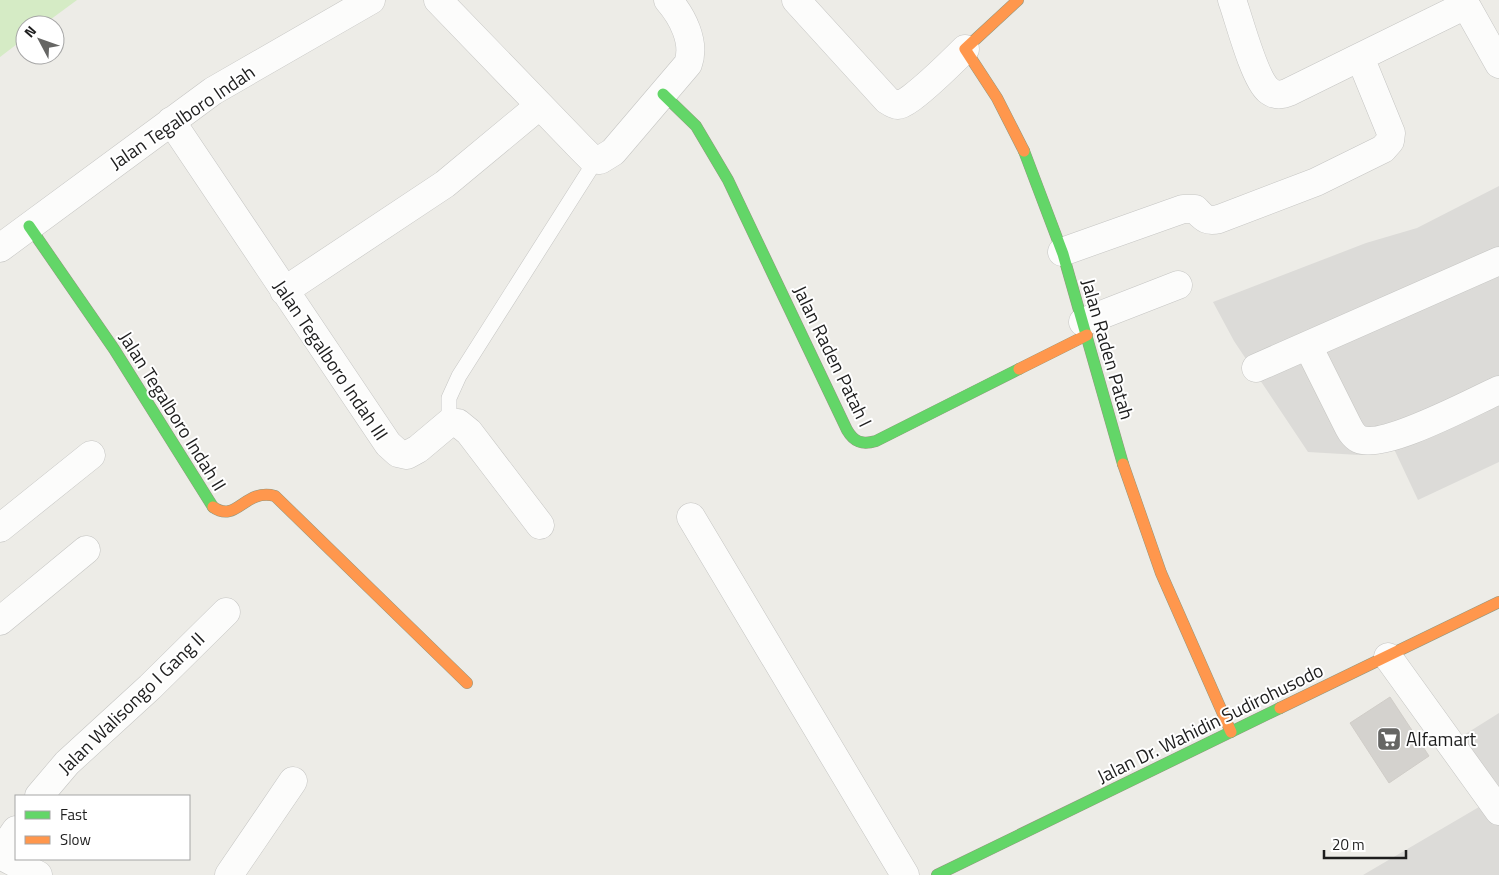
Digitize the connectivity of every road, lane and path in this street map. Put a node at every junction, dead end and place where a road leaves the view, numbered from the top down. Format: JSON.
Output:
{"nodes":[{"id":1,"x":372,"y":0,"type":"edge"},
{"id":2,"x":438,"y":0,"type":"edge"},
{"id":3,"x":796,"y":0,"type":"edge"},
{"id":4,"x":1018,"y":0,"type":"edge"},
{"id":5,"x":1232,"y":0,"type":"edge"},
{"id":6,"x":670,"y":1,"type":"edge"},
{"id":7,"x":1464,"y":2,"type":"edge"},
{"id":8,"x":965,"y":49,"type":"junction"},
{"id":9,"x":1360,"y":57,"type":"junction"},
{"id":10,"x":1499,"y":64,"type":"edge"},
{"id":11,"x":663,"y":94,"type":"junction"},
{"id":12,"x":539,"y":106,"type":"junction"},
{"id":13,"x":171,"y":121,"type":"junction"},
{"id":14,"x":596,"y":160,"type":"junction"},
{"id":15,"x":29,"y":226,"type":"junction"},
{"id":16,"x":0,"y":248,"type":"edge"},
{"id":17,"x":1062,"y":252,"type":"junction"},
{"id":18,"x":1499,"y":261,"type":"edge"},
{"id":19,"x":1178,"y":284,"type":"dead end"},
{"id":20,"x":284,"y":291,"type":"junction"},
{"id":21,"x":1085,"y":328,"type":"junction"},
{"id":22,"x":1308,"y":346,"type":"junction"},
{"id":23,"x":1256,"y":368,"type":"dead end"},
{"id":24,"x":1499,"y":390,"type":"edge"},
{"id":25,"x":449,"y":422,"type":"junction"},
{"id":26,"x":91,"y":456,"type":"dead end"},
{"id":27,"x":691,"y":518,"type":"dead end"},
{"id":28,"x":540,"y":525,"type":"dead end"},
{"id":29,"x":0,"y":528,"type":"edge"},
{"id":30,"x":86,"y":550,"type":"dead end"},
{"id":31,"x":1499,"y":602,"type":"edge"},
{"id":32,"x":226,"y":612,"type":"dead end"},
{"id":33,"x":1,"y":618,"type":"edge"},
{"id":34,"x":1388,"y":657,"type":"junction"},
{"id":35,"x":467,"y":683,"type":"dead end"},
{"id":36,"x":1231,"y":732,"type":"junction"},
{"id":37,"x":294,"y":781,"type":"dead end"},
{"id":38,"x":40,"y":795,"type":"edge"},
{"id":39,"x":1499,"y":811,"type":"edge"},
{"id":40,"x":15,"y":832,"type":"edge"},
{"id":41,"x":0,"y":854,"type":"edge"},
{"id":42,"x":38,"y":875,"type":"edge"},
{"id":43,"x":229,"y":875,"type":"edge"},
{"id":44,"x":904,"y":875,"type":"edge"},
{"id":45,"x":937,"y":875,"type":"edge"}],
"edges":[{"from":1,"to":13,"type":"street","name":"Jalan Tegalboro Indah"},
{"from":2,"to":12,"type":"street"},
{"from":3,"to":8,"type":"street"},
{"from":4,"to":8,"type":"main road"},
{"from":5,"to":9,"type":"street"},
{"from":6,"to":11,"type":"street"},
{"from":7,"to":9,"type":"street"},
{"from":7,"to":10,"type":"street"},
{"from":8,"to":17,"type":"main road","name":"Jalan Raden Patah"},
{"from":9,"to":17,"type":"street"},
{"from":11,"to":14,"type":"street"},
{"from":11,"to":21,"type":"main road","name":"Jalan Raden Patah I"},
{"from":12,"to":14,"type":"street"},
{"from":12,"to":20,"type":"street"},
{"from":13,"to":15,"type":"street","name":"Jalan Tegalboro Indah"},
{"from":13,"to":20,"type":"street","name":"Jalan Tegalboro Indah III"},
{"from":14,"to":25,"type":"lane"},
{"from":15,"to":16,"type":"street","name":"Jalan Tegalboro Indah"},
{"from":15,"to":35,"type":"main road","name":"Jalan Tegalboro Indah II"},
{"from":17,"to":21,"type":"main road","name":"Jalan Raden Patah"},
{"from":18,"to":22,"type":"street"},
{"from":19,"to":21,"type":"street"},
{"from":20,"to":25,"type":"street","name":"Jalan Tegalboro Indah III"},
{"from":21,"to":36,"type":"main road","name":"Jalan Raden Patah"},
{"from":22,"to":23,"type":"street"},
{"from":22,"to":24,"type":"street"},
{"from":25,"to":28,"type":"street"},
{"from":26,"to":29,"type":"street"},
{"from":27,"to":44,"type":"street"},
{"from":30,"to":33,"type":"street"},
{"from":31,"to":34,"type":"main road","name":"Jalan Dr. Wahidin Sudirohusodo"},
{"from":32,"to":38,"type":"street","name":"Jalan Walisongo I Gang II"},
{"from":34,"to":36,"type":"main road","name":"Jalan Dr. Wahidin Sudirohusodo"},
{"from":34,"to":39,"type":"street"},
{"from":36,"to":45,"type":"main road","name":"Jalan Dr. Wahidin Sudirohusodo"},
{"from":37,"to":43,"type":"street"},
{"from":40,"to":41,"type":"street"},
{"from":41,"to":42,"type":"street"}]}
